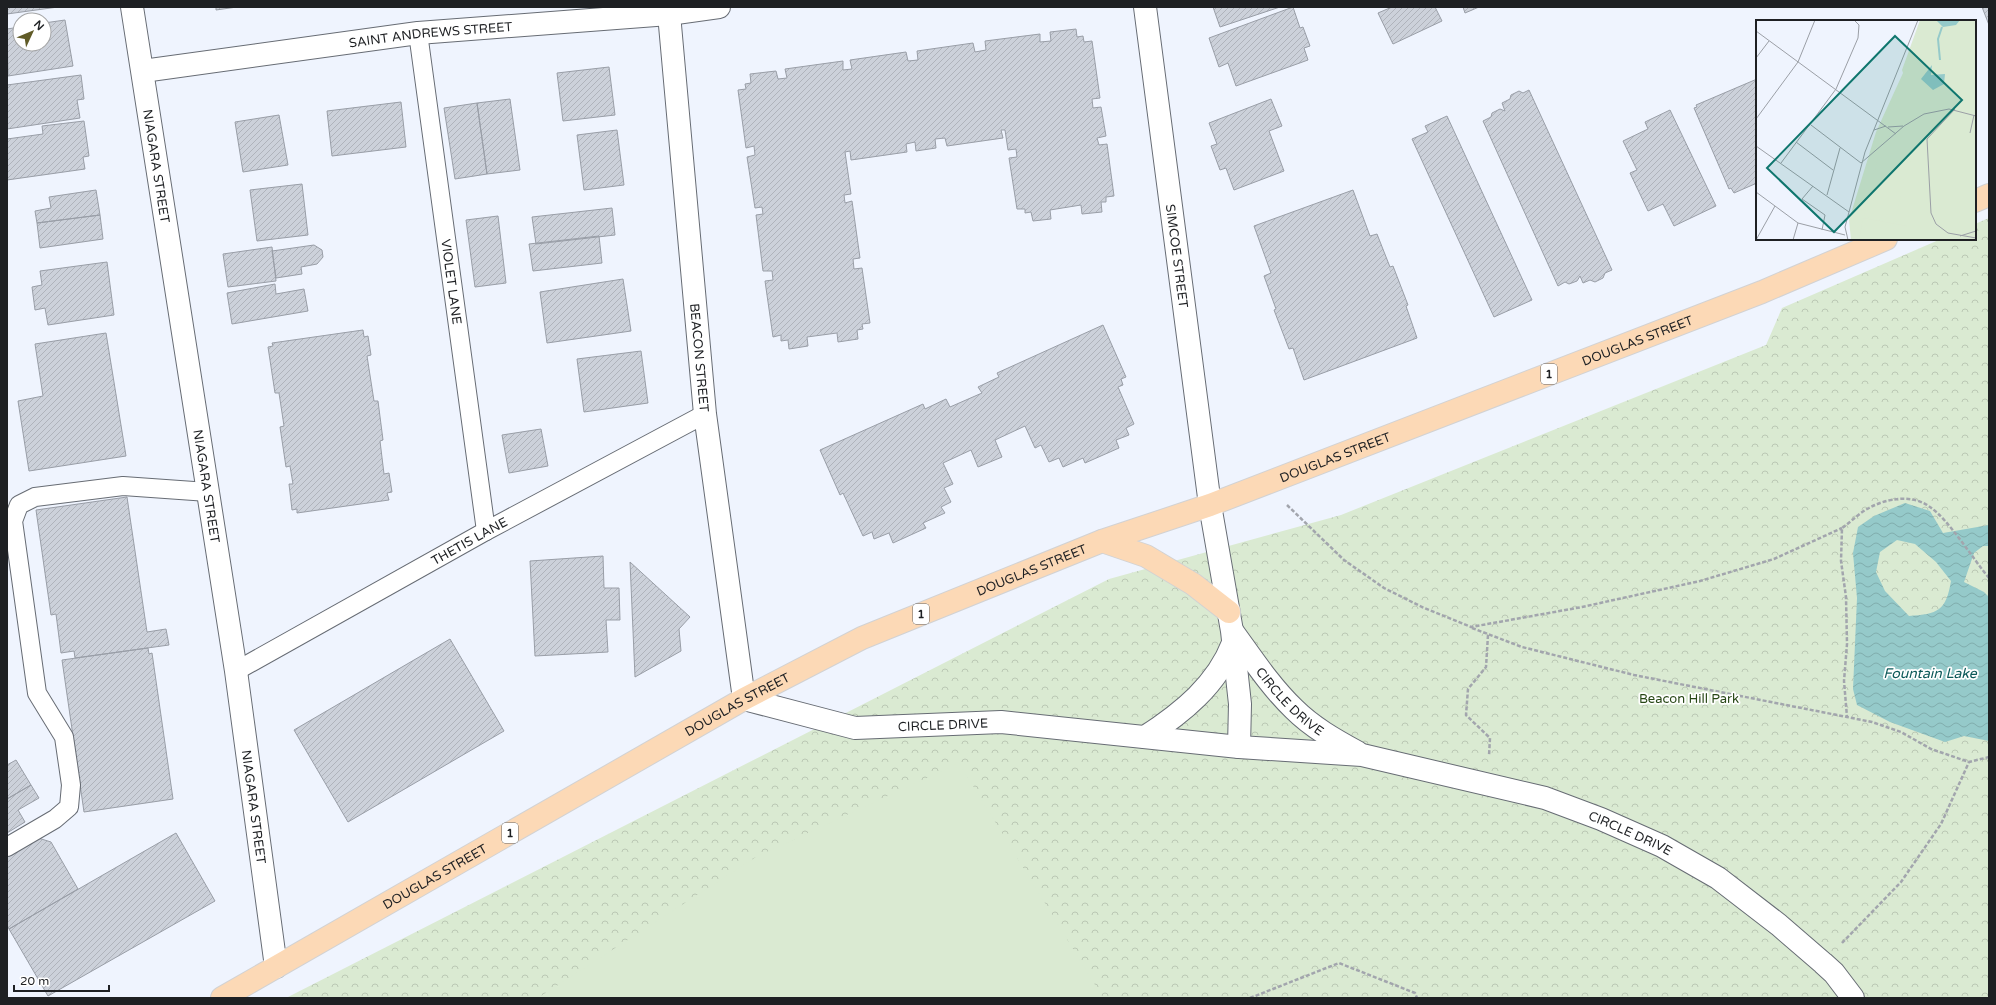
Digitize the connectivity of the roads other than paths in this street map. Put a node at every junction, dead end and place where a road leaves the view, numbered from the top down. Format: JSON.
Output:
{"nodes":[{"id":1,"x":132,"y":7,"type":"edge"},
{"id":2,"x":719,"y":7,"type":"edge"},
{"id":3,"x":1145,"y":7,"type":"edge"},
{"id":4,"x":669,"y":14,"type":"junction"},
{"id":5,"x":418,"y":33,"type":"junction"},
{"id":6,"x":143,"y":71,"type":"junction"},
{"id":7,"x":1989,"y":195,"type":"edge"},
{"id":8,"x":1976,"y":201,"type":"edge"},
{"id":9,"x":1884,"y":240,"type":"edge"},
{"id":10,"x":705,"y":414,"type":"junction"},
{"id":11,"x":208,"y":492,"type":"junction"},
{"id":12,"x":1210,"y":504,"type":"junction"},
{"id":13,"x":486,"y":531,"type":"junction"},
{"id":14,"x":1102,"y":541,"type":"junction"},
{"id":15,"x":1232,"y":628,"type":"junction"},
{"id":16,"x":236,"y":671,"type":"junction"},
{"id":17,"x":744,"y":699,"type":"junction"},
{"id":18,"x":1145,"y":737,"type":"junction"},
{"id":19,"x":1239,"y":748,"type":"junction"},
{"id":20,"x":1362,"y":755,"type":"junction"},
{"id":21,"x":7,"y":847,"type":"edge"},
{"id":22,"x":276,"y":967,"type":"junction"},
{"id":23,"x":222,"y":998,"type":"edge"},
{"id":24,"x":1853,"y":998,"type":"edge"}],
"edges":[{"from":1,"to":6,"type":"street","name":"NIAGARA STREET"},
{"from":2,"to":4,"type":"street","name":"SAINT ANDREWS STREET"},
{"from":3,"to":12,"type":"street","name":"SIMCOE STREET"},
{"from":4,"to":5,"type":"street","name":"SAINT ANDREWS STREET"},
{"from":4,"to":10,"type":"street","name":"BEACON STREET"},
{"from":5,"to":6,"type":"street","name":"SAINT ANDREWS STREET"},
{"from":5,"to":13,"type":"lane","name":"VIOLET LANE"},
{"from":6,"to":11,"type":"street","name":"NIAGARA STREET"},
{"from":7,"to":8,"type":"main road"},
{"from":9,"to":12,"type":"main road","name":"DOUGLAS STREET","number":"1"},
{"from":10,"to":13,"type":"lane","name":"THETIS LANE"},
{"from":10,"to":17,"type":"street","name":"BEACON STREET"},
{"from":11,"to":16,"type":"street","name":"NIAGARA STREET"},
{"from":11,"to":21,"type":"lane"},
{"from":12,"to":14,"type":"main road","name":"DOUGLAS STREET","number":"1"},
{"from":12,"to":15,"type":"street","name":"CIRCLE DRIVE"},
{"from":13,"to":16,"type":"lane","name":"THETIS LANE"},
{"from":14,"to":15,"type":"main road"},
{"from":14,"to":17,"type":"main road","name":"DOUGLAS STREET","number":"1"},
{"from":15,"to":18,"type":"street"},
{"from":15,"to":19,"type":"street","name":"CIRCLE DRIVE"},
{"from":15,"to":20,"type":"street","name":"CIRCLE DRIVE"},
{"from":16,"to":22,"type":"street","name":"NIAGARA STREET"},
{"from":17,"to":18,"type":"street","name":"CIRCLE DRIVE"},
{"from":17,"to":22,"type":"main road","name":"DOUGLAS STREET","number":"1"},
{"from":18,"to":19,"type":"street","name":"CIRCLE DRIVE"},
{"from":19,"to":20,"type":"street","name":"CIRCLE DRIVE"},
{"from":20,"to":24,"type":"street","name":"CIRCLE DRIVE"},
{"from":22,"to":23,"type":"main road","name":"DOUGLAS STREET","number":"1"}]}
